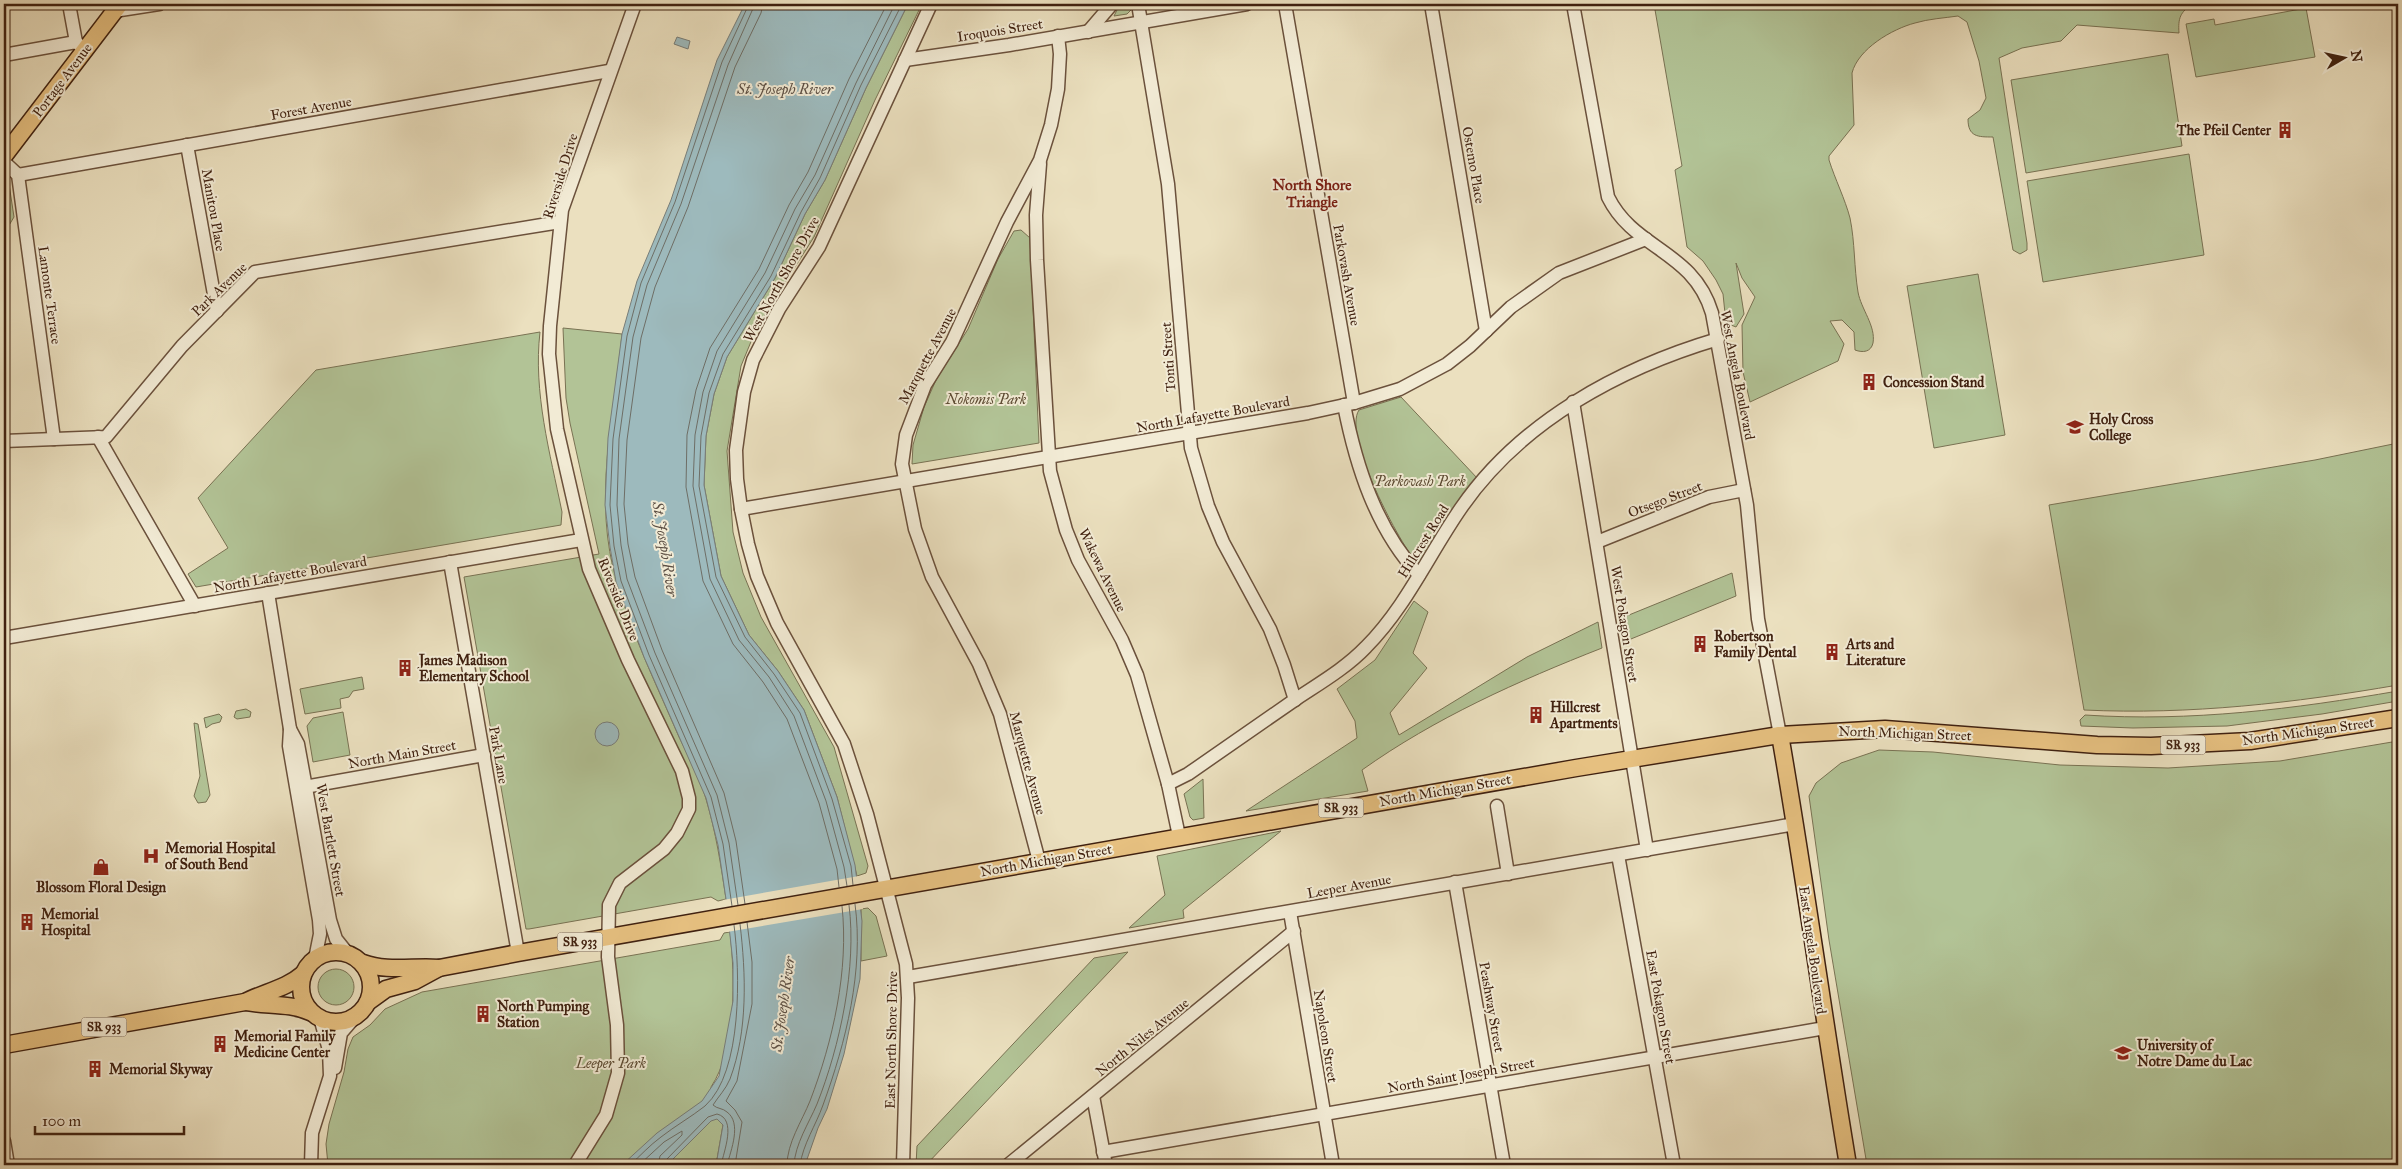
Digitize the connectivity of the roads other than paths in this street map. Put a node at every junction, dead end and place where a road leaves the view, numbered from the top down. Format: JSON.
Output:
{"nodes":[{"id":1,"x":69,"y":4,"type":"edge"},
{"id":2,"x":159,"y":4,"type":"edge"},
{"id":3,"x":635,"y":4,"type":"edge"},
{"id":4,"x":931,"y":4,"type":"edge"},
{"id":5,"x":1112,"y":4,"type":"edge"},
{"id":6,"x":1138,"y":4,"type":"edge"},
{"id":7,"x":1247,"y":4,"type":"edge"},
{"id":8,"x":1285,"y":4,"type":"edge"},
{"id":9,"x":1431,"y":4,"type":"edge"},
{"id":10,"x":1573,"y":4,"type":"edge"},
{"id":11,"x":117,"y":7,"type":"edge"},
{"id":12,"x":1141,"y":22,"type":"junction"},
{"id":13,"x":1088,"y":32,"type":"junction"},
{"id":14,"x":1058,"y":36,"type":"junction"},
{"id":15,"x":80,"y":46,"type":"junction"},
{"id":16,"x":4,"y":55,"type":"edge"},
{"id":17,"x":905,"y":60,"type":"junction"},
{"id":18,"x":609,"y":71,"type":"junction"},
{"id":19,"x":187,"y":145,"type":"junction"},
{"id":20,"x":4,"y":156,"type":"edge"},
{"id":21,"x":1040,"y":160,"type":"junction"},
{"id":22,"x":4,"y":162,"type":"edge"},
{"id":23,"x":18,"y":175,"type":"junction"},
{"id":24,"x":560,"y":222,"type":"junction"},
{"id":25,"x":1646,"y":239,"type":"junction"},
{"id":26,"x":217,"y":311,"type":"junction"},
{"id":27,"x":1486,"y":331,"type":"junction"},
{"id":28,"x":1718,"y":339,"type":"junction"},
{"id":29,"x":1573,"y":402,"type":"junction"},
{"id":30,"x":1349,"y":404,"type":"junction"},
{"id":31,"x":1189,"y":433,"type":"junction"},
{"id":32,"x":98,"y":437,"type":"junction"},
{"id":33,"x":54,"y":439,"type":"junction"},
{"id":34,"x":4,"y":441,"type":"edge"},
{"id":35,"x":1048,"y":458,"type":"junction"},
{"id":36,"x":904,"y":482,"type":"junction"},
{"id":37,"x":1744,"y":490,"type":"junction"},
{"id":38,"x":741,"y":509,"type":"junction"},
{"id":39,"x":581,"y":540,"type":"junction"},
{"id":40,"x":1598,"y":542,"type":"junction"},
{"id":41,"x":450,"y":562,"type":"junction"},
{"id":42,"x":1419,"y":574,"type":"junction"},
{"id":43,"x":268,"y":593,"type":"junction"},
{"id":44,"x":195,"y":606,"type":"junction"},
{"id":45,"x":4,"y":638,"type":"edge"},
{"id":46,"x":1295,"y":700,"type":"junction"},
{"id":47,"x":2398,"y":718,"type":"edge"},
{"id":48,"x":1780,"y":735,"type":"junction"},
{"id":49,"x":484,"y":755,"type":"junction"},
{"id":50,"x":1632,"y":758,"type":"junction"},
{"id":51,"x":1168,"y":784,"type":"junction"},
{"id":52,"x":301,"y":788,"type":"junction"},
{"id":53,"x":1497,"y":806,"type":"dead end"},
{"id":54,"x":1795,"y":824,"type":"junction"},
{"id":55,"x":1180,"y":836,"type":"junction"},
{"id":56,"x":1647,"y":850,"type":"junction"},
{"id":57,"x":1618,"y":855,"type":"junction"},
{"id":58,"x":1039,"y":861,"type":"junction"},
{"id":59,"x":1508,"y":874,"type":"junction"},
{"id":60,"x":1455,"y":882,"type":"junction"},
{"id":61,"x":887,"y":888,"type":"junction"},
{"id":62,"x":1290,"y":912,"type":"junction"},
{"id":63,"x":1294,"y":931,"type":"junction"},
{"id":64,"x":608,"y":937,"type":"junction"},
{"id":65,"x":518,"y":953,"type":"junction"},
{"id":66,"x":348,"y":954,"type":"junction"},
{"id":67,"x":315,"y":959,"type":"junction"},
{"id":68,"x":362,"y":963,"type":"junction"},
{"id":69,"x":439,"y":968,"type":"junction"},
{"id":70,"x":303,"y":974,"type":"junction"},
{"id":71,"x":908,"y":977,"type":"junction"},
{"id":72,"x":245,"y":1002,"type":"junction"},
{"id":73,"x":368,"y":1002,"type":"junction"},
{"id":74,"x":315,"y":1015,"type":"junction"},
{"id":75,"x":354,"y":1018,"type":"junction"},
{"id":76,"x":1825,"y":1028,"type":"junction"},
{"id":77,"x":4,"y":1044,"type":"edge"},
{"id":78,"x":1654,"y":1056,"type":"junction"},
{"id":79,"x":330,"y":1076,"type":"junction"},
{"id":80,"x":1490,"y":1085,"type":"junction"},
{"id":81,"x":1093,"y":1096,"type":"junction"},
{"id":82,"x":1324,"y":1114,"type":"junction"},
{"id":83,"x":4,"y":1141,"type":"edge"},
{"id":84,"x":1103,"y":1152,"type":"junction"},
{"id":85,"x":8,"y":1165,"type":"edge"},
{"id":86,"x":311,"y":1165,"type":"edge"},
{"id":87,"x":575,"y":1165,"type":"edge"},
{"id":88,"x":903,"y":1165,"type":"edge"},
{"id":89,"x":1008,"y":1165,"type":"edge"},
{"id":90,"x":1106,"y":1165,"type":"edge"},
{"id":91,"x":1333,"y":1165,"type":"edge"},
{"id":92,"x":1504,"y":1165,"type":"edge"},
{"id":93,"x":1674,"y":1165,"type":"edge"},
{"id":94,"x":1848,"y":1165,"type":"edge"}],
"edges":[{"from":1,"to":15,"type":"street"},
{"from":2,"to":11,"type":"street"},
{"from":3,"to":18,"type":"street","name":"Riverside Drive"},
{"from":4,"to":17,"type":"street","name":"West North Shore Drive"},
{"from":5,"to":13,"type":"street"},
{"from":6,"to":12,"type":"street"},
{"from":7,"to":12,"type":"street","name":"Iroquois Street"},
{"from":8,"to":30,"type":"street","name":"Parkovash Avenue"},
{"from":9,"to":27,"type":"street","name":"Ostemo Place"},
{"from":10,"to":25,"type":"street","name":"West Angela Boulevard"},
{"from":11,"to":15,"type":"main road","name":"Portage Avenue"},
{"from":12,"to":13,"type":"street","name":"Iroquois Street"},
{"from":12,"to":31,"type":"street","name":"Tonti Street"},
{"from":13,"to":14,"type":"street","name":"Iroquois Street"},
{"from":14,"to":17,"type":"street","name":"Iroquois Street"},
{"from":14,"to":21,"type":"street","name":"Marquette Avenue"},
{"from":15,"to":16,"type":"street"},
{"from":15,"to":20,"type":"main road","name":"Portage Avenue"},
{"from":17,"to":38,"type":"street","name":"West North Shore Drive"},
{"from":18,"to":19,"type":"street","name":"Forest Avenue"},
{"from":18,"to":24,"type":"street","name":"Riverside Drive"},
{"from":19,"to":23,"type":"street","name":"Forest Avenue"},
{"from":19,"to":26,"type":"street","name":"Manitou Place"},
{"from":21,"to":35,"type":"street","name":"Wakewa Avenue"},
{"from":21,"to":36,"type":"street","name":"Marquette Avenue"},
{"from":22,"to":23,"type":"street"},
{"from":23,"to":33,"type":"street","name":"Lamonte Terrace"},
{"from":24,"to":26,"type":"street","name":"Park Avenue"},
{"from":24,"to":39,"type":"street","name":"Riverside Drive"},
{"from":25,"to":27,"type":"street","name":"North Lafayette Boulevard"},
{"from":25,"to":28,"type":"street","name":"West Angela Boulevard"},
{"from":26,"to":32,"type":"street","name":"Park Avenue"},
{"from":27,"to":30,"type":"street","name":"North Lafayette Boulevard"},
{"from":28,"to":29,"type":"street","name":"Hillcrest Road"},
{"from":28,"to":37,"type":"street","name":"West Angela Boulevard"},
{"from":29,"to":40,"type":"street","name":"West Pokagon Street"},
{"from":29,"to":42,"type":"street","name":"Hillcrest Road"},
{"from":30,"to":31,"type":"street","name":"North Lafayette Boulevard"},
{"from":30,"to":42,"type":"street","name":"Parkovash Avenue"},
{"from":31,"to":35,"type":"street","name":"North Lafayette Boulevard"},
{"from":31,"to":46,"type":"street","name":"Tonti Street"},
{"from":32,"to":33,"type":"street"},
{"from":32,"to":44,"type":"street"},
{"from":33,"to":34,"type":"street"},
{"from":35,"to":36,"type":"street","name":"North Lafayette Boulevard"},
{"from":35,"to":51,"type":"street","name":"Wakewa Avenue"},
{"from":36,"to":38,"type":"street","name":"North Lafayette Boulevard"},
{"from":36,"to":58,"type":"street","name":"Marquette Avenue"},
{"from":37,"to":40,"type":"street","name":"Otsego Street"},
{"from":37,"to":48,"type":"street","name":"West Angela Boulevard"},
{"from":38,"to":61,"type":"street","name":"West North Shore Drive"},
{"from":39,"to":41,"type":"street","name":"North Lafayette Boulevard"},
{"from":39,"to":64,"type":"street","name":"Riverside Drive"},
{"from":40,"to":50,"type":"street","name":"West Pokagon Street"},
{"from":41,"to":43,"type":"street","name":"North Lafayette Boulevard"},
{"from":41,"to":49,"type":"street","name":"Park Lane"},
{"from":42,"to":46,"type":"street","name":"Hillcrest Road"},
{"from":43,"to":44,"type":"street","name":"North Lafayette Boulevard"},
{"from":43,"to":52,"type":"street","name":"West Bartlett Street"},
{"from":44,"to":45,"type":"street","name":"North Lafayette Boulevard"},
{"from":46,"to":51,"type":"street","name":"Hillcrest Road"},
{"from":47,"to":48,"type":"main road","name":"North Michigan Street","number":"SR 933"},
{"from":48,"to":50,"type":"main road","name":"North Michigan Street","number":"SR 933"},
{"from":48,"to":54,"type":"main road","name":"East Angela Boulevard"},
{"from":49,"to":52,"type":"street","name":"North Main Street"},
{"from":49,"to":65,"type":"street","name":"Park Lane"},
{"from":50,"to":55,"type":"main road","name":"North Michigan Street","number":"SR 933"},
{"from":50,"to":56,"type":"street","name":"West Pokagon Street"},
{"from":51,"to":55,"type":"street","name":"Wakewa Avenue"},
{"from":52,"to":66,"type":"street","name":"West Bartlett Street"},
{"from":52,"to":67,"type":"street","name":"West Bartlett Street"},
{"from":53,"to":59,"type":"street"},
{"from":54,"to":56,"type":"street","name":"Leeper Avenue"},
{"from":54,"to":76,"type":"main road","name":"East Angela Boulevard"},
{"from":55,"to":58,"type":"main road","name":"North Michigan Street","number":"SR 933"},
{"from":56,"to":57,"type":"street","name":"Leeper Avenue"},
{"from":57,"to":59,"type":"street","name":"Leeper Avenue"},
{"from":57,"to":78,"type":"street","name":"East Pokagon Street"},
{"from":58,"to":61,"type":"main road","name":"North Michigan Street","number":"SR 933"},
{"from":59,"to":60,"type":"street","name":"Leeper Avenue"},
{"from":60,"to":62,"type":"street","name":"Leeper Avenue"},
{"from":60,"to":80,"type":"street","name":"Peashway Street"},
{"from":61,"to":64,"type":"main road","name":"North Michigan Street","number":"SR 933"},
{"from":61,"to":71,"type":"street","name":"East North Shore Drive"},
{"from":62,"to":63,"type":"street","name":"Napoleon Street"},
{"from":62,"to":71,"type":"street","name":"Leeper Avenue"},
{"from":63,"to":81,"type":"street","name":"North Niles Avenue"},
{"from":63,"to":82,"type":"street","name":"Napoleon Street"},
{"from":64,"to":65,"type":"main road","name":"North Michigan Street","number":"SR 933"},
{"from":64,"to":87,"type":"street","name":"Riverside Drive"},
{"from":65,"to":69,"type":"main road","name":"North Michigan Street","number":"SR 933"},
{"from":66,"to":67,"type":"main road"},
{"from":66,"to":68,"type":"main road","number":"SR 933"},
{"from":67,"to":70,"type":"main road","number":"SR 933"},
{"from":68,"to":69,"type":"main road","name":"North Michigan Street","number":"SR 933"},
{"from":68,"to":73,"type":"main road"},
{"from":69,"to":73,"type":"main road","name":"North Michigan Street","number":"SR 933"},
{"from":70,"to":72,"type":"main road","number":"SR 933"},
{"from":70,"to":74,"type":"main road"},
{"from":71,"to":88,"type":"street","name":"East North Shore Drive"},
{"from":72,"to":74,"type":"main road","number":"SR 933"},
{"from":72,"to":77,"type":"main road","number":"SR 933"},
{"from":73,"to":75,"type":"main road","number":"SR 933"},
{"from":74,"to":75,"type":"main road","number":"SR 933"},
{"from":74,"to":79,"type":"street"},
{"from":75,"to":79,"type":"street"},
{"from":76,"to":78,"type":"street","name":"North Saint Joseph Street"},
{"from":76,"to":94,"type":"main road","name":"East Angela Boulevard"},
{"from":78,"to":80,"type":"street","name":"North Saint Joseph Street"},
{"from":78,"to":93,"type":"street","name":"East Pokagon Street"},
{"from":79,"to":86,"type":"street"},
{"from":80,"to":82,"type":"street","name":"North Saint Joseph Street"},
{"from":80,"to":92,"type":"street","name":"Peashway Street"},
{"from":81,"to":84,"type":"street"},
{"from":81,"to":89,"type":"street","name":"North Niles Avenue"},
{"from":82,"to":84,"type":"street","name":"North Saint Joseph Street"},
{"from":82,"to":91,"type":"street","name":"Napoleon Street"},
{"from":83,"to":85,"type":"street"},
{"from":84,"to":90,"type":"street"}]}
